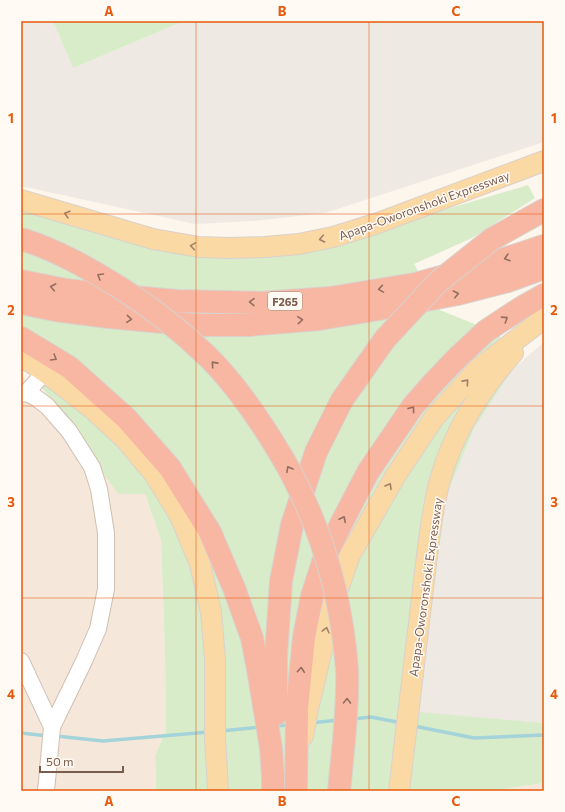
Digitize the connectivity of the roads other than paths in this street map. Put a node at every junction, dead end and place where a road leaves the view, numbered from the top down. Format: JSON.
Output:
{"nodes":[{"id":1,"x":544,"y":161,"type":"edge"},
{"id":2,"x":21,"y":200,"type":"edge"},
{"id":3,"x":544,"y":210,"type":"edge"},
{"id":4,"x":21,"y":239,"type":"edge"},
{"id":5,"x":544,"y":246,"type":"edge"},
{"id":6,"x":544,"y":268,"type":"edge"},
{"id":7,"x":21,"y":281,"type":"edge"},
{"id":8,"x":544,"y":295,"type":"edge"},
{"id":9,"x":21,"y":303,"type":"edge"},
{"id":10,"x":544,"y":319,"type":"edge"},
{"id":11,"x":21,"y":338,"type":"edge"},
{"id":12,"x":21,"y":356,"type":"edge"},
{"id":13,"x":45,"y":372,"type":"junction"},
{"id":14,"x":24,"y":394,"type":"edge"},
{"id":15,"x":21,"y":661,"type":"edge"},
{"id":16,"x":287,"y":709,"type":"junction"},
{"id":17,"x":52,"y":727,"type":"junction"},
{"id":18,"x":286,"y":749,"type":"junction"},
{"id":19,"x":296,"y":783,"type":"edge"},
{"id":20,"x":273,"y":784,"type":"edge"},
{"id":21,"x":217,"y":789,"type":"edge"},
{"id":22,"x":46,"y":791,"type":"edge"},
{"id":23,"x":339,"y":791,"type":"edge"},
{"id":24,"x":399,"y":791,"type":"edge"}],
"edges":[{"from":1,"to":2,"type":"main road","name":"Apapa-Oworonshoki Expressway","one_way":true},
{"from":3,"to":16,"type":"highway","bridge":true},
{"from":23,"to":4,"type":"highway","one_way":true,"bridge":true},
{"from":5,"to":7,"type":"highway","number":"F265","one_way":true},
{"from":9,"to":6,"type":"highway","number":"F265","one_way":true},
{"from":16,"to":8,"type":"highway","one_way":true},
{"from":16,"to":10,"type":"main road","one_way":true},
{"from":10,"to":24,"type":"main road","name":"Apapa-Oworonshoki Expressway"},
{"from":11,"to":16,"type":"highway","one_way":true},
{"from":12,"to":13,"type":"main road"},
{"from":13,"to":14,"type":"street"},
{"from":13,"to":21,"type":"main road"},
{"from":14,"to":17,"type":"street"},
{"from":15,"to":17,"type":"street"},
{"from":16,"to":18,"type":"highway"},
{"from":16,"to":18,"type":"main road"},
{"from":17,"to":22,"type":"street"},
{"from":18,"to":19,"type":"highway"},
{"from":18,"to":20,"type":"highway"}]}
